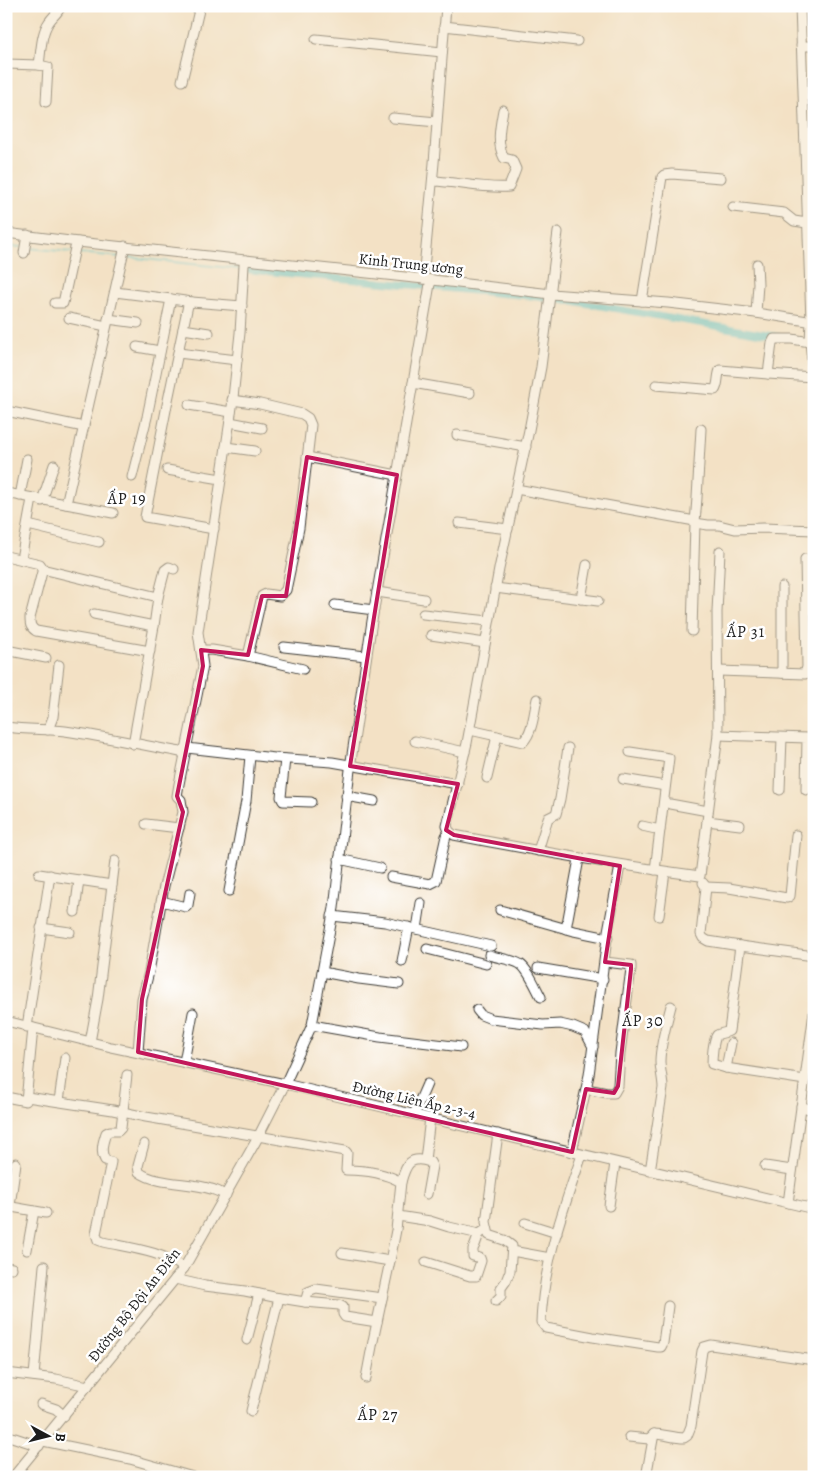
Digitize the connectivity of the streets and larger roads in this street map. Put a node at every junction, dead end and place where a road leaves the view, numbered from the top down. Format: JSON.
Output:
{"nodes":[{"id":1,"x":61,"y":6,"type":"edge"},
{"id":2,"x":200,"y":6,"type":"edge"},
{"id":3,"x":446,"y":6,"type":"edge"},
{"id":4,"x":800,"y":6,"type":"edge"},
{"id":5,"x":444,"y":26,"type":"junction"},
{"id":6,"x":316,"y":39,"type":"dead end"},
{"id":7,"x":577,"y":41,"type":"dead end"},
{"id":8,"x":801,"y":46,"type":"junction"},
{"id":9,"x":814,"y":46,"type":"edge"},
{"id":10,"x":442,"y":52,"type":"junction"},
{"id":11,"x":6,"y":64,"type":"edge"},
{"id":12,"x":39,"y":65,"type":"junction"},
{"id":13,"x":182,"y":81,"type":"dead end"},
{"id":14,"x":46,"y":102,"type":"dead end"},
{"id":15,"x":503,"y":110,"type":"dead end"},
{"id":16,"x":393,"y":118,"type":"dead end"},
{"id":17,"x":437,"y":122,"type":"junction"},
{"id":18,"x":721,"y":178,"type":"dead end"},
{"id":19,"x":433,"y":181,"type":"junction"},
{"id":20,"x":733,"y":207,"type":"dead end"},
{"id":21,"x":807,"y":223,"type":"junction"},
{"id":22,"x":558,"y":232,"type":"dead end"},
{"id":23,"x":6,"y":233,"type":"edge"},
{"id":24,"x":27,"y":235,"type":"junction"},
{"id":25,"x":76,"y":249,"type":"junction"},
{"id":26,"x":124,"y":249,"type":"junction"},
{"id":27,"x":24,"y":253,"type":"dead end"},
{"id":28,"x":757,"y":264,"type":"dead end"},
{"id":29,"x":245,"y":266,"type":"junction"},
{"id":30,"x":429,"y":283,"type":"junction"},
{"id":31,"x":115,"y":292,"type":"junction"},
{"id":32,"x":171,"y":299,"type":"junction"},
{"id":33,"x":550,"y":299,"type":"junction"},
{"id":34,"x":642,"y":300,"type":"junction"},
{"id":35,"x":192,"y":302,"type":"junction"},
{"id":36,"x":56,"y":303,"type":"dead end"},
{"id":37,"x":242,"y":306,"type":"junction"},
{"id":38,"x":756,"y":313,"type":"junction"},
{"id":39,"x":69,"y":318,"type":"dead end"},
{"id":40,"x":107,"y":322,"type":"junction"},
{"id":41,"x":138,"y":323,"type":"dead end"},
{"id":42,"x":812,"y":324,"type":"edge"},
{"id":43,"x":183,"y":329,"type":"junction"},
{"id":44,"x":209,"y":333,"type":"dead end"},
{"id":45,"x":810,"y":342,"type":"junction"},
{"id":46,"x":136,"y":347,"type":"dead end"},
{"id":47,"x":160,"y":351,"type":"junction"},
{"id":48,"x":178,"y":353,"type":"junction"},
{"id":49,"x":237,"y":360,"type":"junction"},
{"id":50,"x":768,"y":374,"type":"junction"},
{"id":51,"x":813,"y":378,"type":"edge"},
{"id":52,"x":413,"y":384,"type":"junction"},
{"id":53,"x":656,"y":385,"type":"dead end"},
{"id":54,"x":470,"y":393,"type":"dead end"},
{"id":55,"x":232,"y":400,"type":"junction"},
{"id":56,"x":189,"y":405,"type":"dead end"},
{"id":57,"x":6,"y":411,"type":"edge"},
{"id":58,"x":231,"y":412,"type":"junction"},
{"id":59,"x":230,"y":422,"type":"junction"},
{"id":60,"x":84,"y":427,"type":"junction"},
{"id":61,"x":262,"y":428,"type":"dead end"},
{"id":62,"x":701,"y":429,"type":"dead end"},
{"id":63,"x":457,"y":435,"type":"dead end"},
{"id":64,"x":226,"y":447,"type":"junction"},
{"id":65,"x":526,"y":447,"type":"junction"},
{"id":66,"x":255,"y":451,"type":"dead end"},
{"id":67,"x":306,"y":457,"type":"junction"},
{"id":68,"x":27,"y":459,"type":"dead end"},
{"id":69,"x":54,"y":465,"type":"dead end"},
{"id":70,"x":167,"y":470,"type":"dead end"},
{"id":71,"x":397,"y":475,"type":"junction"},
{"id":72,"x":132,"y":477,"type":"dead end"},
{"id":73,"x":221,"y":479,"type":"junction"},
{"id":74,"x":516,"y":489,"type":"junction"},
{"id":75,"x":6,"y":494,"type":"edge"},
{"id":76,"x":20,"y":496,"type":"junction"},
{"id":77,"x":37,"y":500,"type":"junction"},
{"id":78,"x":66,"y":504,"type":"junction"},
{"id":79,"x":113,"y":513,"type":"dead end"},
{"id":80,"x":695,"y":522,"type":"junction"},
{"id":81,"x":459,"y":524,"type":"dead end"},
{"id":82,"x":28,"y":525,"type":"junction"},
{"id":83,"x":214,"y":529,"type":"junction"},
{"id":84,"x":508,"y":529,"type":"junction"},
{"id":85,"x":814,"y":530,"type":"edge"},
{"id":86,"x":99,"y":542,"type":"dead end"},
{"id":87,"x":720,"y":551,"type":"dead end"},
{"id":88,"x":6,"y":556,"type":"edge"},
{"id":89,"x":21,"y":560,"type":"junction"},
{"id":90,"x":805,"y":560,"type":"dead end"},
{"id":91,"x":587,"y":565,"type":"dead end"},
{"id":92,"x":42,"y":569,"type":"junction"},
{"id":93,"x":174,"y":569,"type":"dead end"},
{"id":94,"x":782,"y":587,"type":"dead end"},
{"id":95,"x":495,"y":588,"type":"junction"},
{"id":96,"x":377,"y":592,"type":"junction"},
{"id":97,"x":158,"y":598,"type":"junction"},
{"id":98,"x":424,"y":599,"type":"dead end"},
{"id":99,"x":580,"y":599,"type":"junction"},
{"id":100,"x":598,"y":601,"type":"dead end"},
{"id":101,"x":335,"y":605,"type":"dead end"},
{"id":102,"x":374,"y":610,"type":"junction"},
{"id":103,"x":94,"y":614,"type":"dead end"},
{"id":104,"x":422,"y":614,"type":"dead end"},
{"id":105,"x":489,"y":621,"type":"junction"},
{"id":106,"x":154,"y":626,"type":"junction"},
{"id":107,"x":692,"y":631,"type":"dead end"},
{"id":108,"x":431,"y":635,"type":"dead end"},
{"id":109,"x":485,"y":643,"type":"junction"},
{"id":110,"x":284,"y":647,"type":"dead end"},
{"id":111,"x":6,"y":650,"type":"edge"},
{"id":112,"x":150,"y":650,"type":"junction"},
{"id":113,"x":201,"y":650,"type":"junction"},
{"id":114,"x":248,"y":656,"type":"junction"},
{"id":115,"x":366,"y":656,"type":"junction"},
{"id":116,"x":46,"y":658,"type":"dead end"},
{"id":117,"x":59,"y":665,"type":"dead end"},
{"id":118,"x":303,"y":669,"type":"dead end"},
{"id":119,"x":719,"y":671,"type":"junction"},
{"id":120,"x":782,"y":673,"type":"junction"},
{"id":121,"x":537,"y":699,"type":"dead end"},
{"id":122,"x":6,"y":727,"type":"edge"},
{"id":123,"x":48,"y":730,"type":"junction"},
{"id":124,"x":470,"y":730,"type":"junction"},
{"id":125,"x":497,"y":736,"type":"junction"},
{"id":126,"x":718,"y":736,"type":"junction"},
{"id":127,"x":782,"y":738,"type":"junction"},
{"id":128,"x":415,"y":741,"type":"dead end"},
{"id":129,"x":133,"y":744,"type":"junction"},
{"id":130,"x":187,"y":748,"type":"junction"},
{"id":131,"x":568,"y":748,"type":"dead end"},
{"id":132,"x":465,"y":752,"type":"junction"},
{"id":133,"x":630,"y":752,"type":"dead end"},
{"id":134,"x":250,"y":756,"type":"junction"},
{"id":135,"x":285,"y":759,"type":"junction"},
{"id":136,"x":350,"y":766,"type":"junction"},
{"id":137,"x":487,"y":778,"type":"dead end"},
{"id":138,"x":623,"y":779,"type":"dead end"},
{"id":139,"x":458,"y":784,"type":"junction"},
{"id":140,"x":665,"y":786,"type":"junction"},
{"id":141,"x":780,"y":790,"type":"dead end"},
{"id":142,"x":806,"y":790,"type":"dead end"},
{"id":143,"x":346,"y":796,"type":"junction"},
{"id":144,"x":374,"y":801,"type":"dead end"},
{"id":145,"x":311,"y":802,"type":"dead end"},
{"id":146,"x":670,"y":804,"type":"dead end"},
{"id":147,"x":708,"y":811,"type":"junction"},
{"id":148,"x":707,"y":821,"type":"junction"},
{"id":149,"x":146,"y":824,"type":"dead end"},
{"id":150,"x":740,"y":825,"type":"dead end"},
{"id":151,"x":642,"y":826,"type":"dead end"},
{"id":152,"x":178,"y":828,"type":"junction"},
{"id":153,"x":660,"y":830,"type":"junction"},
{"id":154,"x":449,"y":831,"type":"junction"},
{"id":155,"x":796,"y":835,"type":"dead end"},
{"id":156,"x":538,"y":851,"type":"junction"},
{"id":157,"x":579,"y":859,"type":"junction"},
{"id":158,"x":339,"y":860,"type":"junction"},
{"id":159,"x":115,"y":861,"type":"dead end"},
{"id":160,"x":620,"y":866,"type":"junction"},
{"id":161,"x":380,"y":868,"type":"dead end"},
{"id":162,"x":654,"y":870,"type":"junction"},
{"id":163,"x":666,"y":872,"type":"junction"},
{"id":164,"x":38,"y":874,"type":"dead end"},
{"id":165,"x":50,"y":875,"type":"junction"},
{"id":166,"x":700,"y":876,"type":"junction"},
{"id":167,"x":391,"y":877,"type":"dead end"},
{"id":168,"x":78,"y":880,"type":"junction"},
{"id":169,"x":112,"y":885,"type":"junction"},
{"id":170,"x":706,"y":887,"type":"junction"},
{"id":171,"x":229,"y":891,"type":"dead end"},
{"id":172,"x":190,"y":894,"type":"dead end"},
{"id":173,"x":161,"y":901,"type":"junction"},
{"id":174,"x":421,"y":903,"type":"dead end"},
{"id":175,"x":500,"y":910,"type":"dead end"},
{"id":176,"x":75,"y":912,"type":"dead end"},
{"id":177,"x":332,"y":916,"type":"junction"},
{"id":178,"x":659,"y":916,"type":"dead end"},
{"id":179,"x":42,"y":928,"type":"junction"},
{"id":180,"x":413,"y":928,"type":"junction"},
{"id":181,"x":566,"y":929,"type":"junction"},
{"id":182,"x":70,"y":932,"type":"dead end"},
{"id":183,"x":608,"y":938,"type":"junction"},
{"id":184,"x":740,"y":946,"type":"junction"},
{"id":185,"x":427,"y":950,"type":"dead end"},
{"id":186,"x":489,"y":955,"type":"junction"},
{"id":187,"x":814,"y":956,"type":"edge"},
{"id":188,"x":402,"y":962,"type":"dead end"},
{"id":189,"x":605,"y":962,"type":"junction"},
{"id":190,"x":538,"y":968,"type":"dead end"},
{"id":191,"x":322,"y":972,"type":"junction"},
{"id":192,"x":603,"y":979,"type":"junction"},
{"id":193,"x":399,"y":984,"type":"dead end"},
{"id":194,"x":541,"y":997,"type":"dead end"},
{"id":195,"x":671,"y":1006,"type":"dead end"},
{"id":196,"x":477,"y":1010,"type":"dead end"},
{"id":197,"x":814,"y":1012,"type":"edge"},
{"id":198,"x":193,"y":1013,"type":"dead end"},
{"id":199,"x":6,"y":1022,"type":"edge"},
{"id":200,"x":312,"y":1024,"type":"junction"},
{"id":201,"x":30,"y":1027,"type":"junction"},
{"id":202,"x":90,"y":1042,"type":"junction"},
{"id":203,"x":731,"y":1043,"type":"dead end"},
{"id":204,"x":461,"y":1047,"type":"dead end"},
{"id":205,"x":593,"y":1047,"type":"junction"},
{"id":206,"x":138,"y":1052,"type":"junction"},
{"id":207,"x":65,"y":1058,"type":"dead end"},
{"id":208,"x":184,"y":1062,"type":"junction"},
{"id":209,"x":726,"y":1068,"type":"junction"},
{"id":210,"x":810,"y":1069,"type":"edge"},
{"id":211,"x":127,"y":1075,"type":"dead end"},
{"id":212,"x":804,"y":1080,"type":"junction"},
{"id":213,"x":285,"y":1084,"type":"junction"},
{"id":214,"x":427,"y":1084,"type":"dead end"},
{"id":215,"x":586,"y":1088,"type":"junction"},
{"id":216,"x":6,"y":1097,"type":"edge"},
{"id":217,"x":27,"y":1097,"type":"junction"},
{"id":218,"x":60,"y":1102,"type":"junction"},
{"id":219,"x":801,"y":1106,"type":"junction"},
{"id":220,"x":814,"y":1111,"type":"edge"},
{"id":221,"x":123,"y":1112,"type":"junction"},
{"id":222,"x":414,"y":1114,"type":"junction"},
{"id":223,"x":430,"y":1118,"type":"junction"},
{"id":224,"x":498,"y":1134,"type":"junction"},
{"id":225,"x":259,"y":1136,"type":"junction"},
{"id":226,"x":144,"y":1144,"type":"dead end"},
{"id":227,"x":572,"y":1152,"type":"junction"},
{"id":228,"x":582,"y":1155,"type":"junction"},
{"id":229,"x":425,"y":1160,"type":"junction"},
{"id":230,"x":614,"y":1163,"type":"junction"},
{"id":231,"x":16,"y":1164,"type":"dead end"},
{"id":232,"x":765,"y":1166,"type":"dead end"},
{"id":233,"x":792,"y":1170,"type":"junction"},
{"id":234,"x":650,"y":1171,"type":"junction"},
{"id":235,"x":401,"y":1182,"type":"junction"},
{"id":236,"x":427,"y":1194,"type":"dead end"},
{"id":237,"x":226,"y":1195,"type":"junction"},
{"id":238,"x":788,"y":1203,"type":"junction"},
{"id":239,"x":8,"y":1206,"type":"edge"},
{"id":240,"x":609,"y":1206,"type":"dead end"},
{"id":241,"x":814,"y":1209,"type":"edge"},
{"id":242,"x":34,"y":1210,"type":"junction"},
{"id":243,"x":46,"y":1213,"type":"dead end"},
{"id":244,"x":398,"y":1216,"type":"junction"},
{"id":245,"x":525,"y":1224,"type":"dead end"},
{"id":246,"x":487,"y":1229,"type":"junction"},
{"id":247,"x":557,"y":1233,"type":"junction"},
{"id":248,"x":478,"y":1234,"type":"junction"},
{"id":249,"x":27,"y":1250,"type":"dead end"},
{"id":250,"x":512,"y":1251,"type":"junction"},
{"id":251,"x":342,"y":1253,"type":"dead end"},
{"id":252,"x":550,"y":1258,"type":"junction"},
{"id":253,"x":390,"y":1261,"type":"junction"},
{"id":254,"x":426,"y":1262,"type":"dead end"},
{"id":255,"x":44,"y":1266,"type":"dead end"},
{"id":256,"x":184,"y":1268,"type":"junction"},
{"id":257,"x":175,"y":1279,"type":"junction"},
{"id":258,"x":259,"y":1294,"type":"junction"},
{"id":259,"x":279,"y":1298,"type":"junction"},
{"id":260,"x":382,"y":1298,"type":"junction"},
{"id":261,"x":496,"y":1301,"type":"dead end"},
{"id":262,"x":305,"y":1302,"type":"junction"},
{"id":263,"x":668,"y":1306,"type":"dead end"},
{"id":264,"x":377,"y":1322,"type":"junction"},
{"id":265,"x":246,"y":1340,"type":"dead end"},
{"id":266,"x":814,"y":1360,"type":"edge"},
{"id":267,"x":6,"y":1373,"type":"edge"},
{"id":268,"x":34,"y":1376,"type":"junction"},
{"id":269,"x":366,"y":1378,"type":"dead end"},
{"id":270,"x":88,"y":1386,"type":"junction"},
{"id":271,"x":41,"y":1404,"type":"dead end"},
{"id":272,"x":251,"y":1411,"type":"dead end"},
{"id":273,"x":64,"y":1416,"type":"junction"},
{"id":274,"x":654,"y":1434,"type":"junction"},
{"id":275,"x":6,"y":1435,"type":"edge"},
{"id":276,"x":629,"y":1437,"type":"dead end"},
{"id":277,"x":41,"y":1444,"type":"junction"},
{"id":278,"x":13,"y":1477,"type":"edge"},
{"id":279,"x":193,"y":1477,"type":"edge"},
{"id":280,"x":646,"y":1477,"type":"edge"}],
"edges":[{"from":1,"to":12,"type":"street"},
{"from":2,"to":13,"type":"street"},
{"from":3,"to":5,"type":"street","name":"Đường Bộ Đội An Điền"},
{"from":4,"to":8,"type":"street"},
{"from":5,"to":7,"type":"street"},
{"from":5,"to":10,"type":"street","name":"Đường Bộ Đội An Điền"},
{"from":6,"to":10,"type":"street"},
{"from":8,"to":9,"type":"street"},
{"from":8,"to":21,"type":"street"},
{"from":10,"to":17,"type":"street","name":"Đường Bộ Đội An Điền"},
{"from":11,"to":12,"type":"street"},
{"from":12,"to":14,"type":"street"},
{"from":15,"to":19,"type":"street"},
{"from":16,"to":17,"type":"street"},
{"from":17,"to":19,"type":"street","name":"Đường Bộ Đội An Điền"},
{"from":18,"to":34,"type":"street"},
{"from":19,"to":30,"type":"street","name":"Đường Bộ Đội An Điền"},
{"from":20,"to":21,"type":"street"},
{"from":21,"to":42,"type":"street"},
{"from":22,"to":33,"type":"street"},
{"from":23,"to":24,"type":"street","name":"Kinh Trung ương"},
{"from":24,"to":25,"type":"street","name":"Kinh Trung ương"},
{"from":24,"to":27,"type":"street"},
{"from":25,"to":26,"type":"street","name":"Kinh Trung ương"},
{"from":25,"to":36,"type":"street"},
{"from":26,"to":29,"type":"street","name":"Kinh Trung ương"},
{"from":26,"to":31,"type":"street"},
{"from":28,"to":38,"type":"street"},
{"from":29,"to":30,"type":"street","name":"Kinh Trung ương"},
{"from":29,"to":37,"type":"street"},
{"from":30,"to":33,"type":"street","name":"Kinh Trung ương"},
{"from":30,"to":52,"type":"street","name":"Đường Bộ Đội An Điền"},
{"from":31,"to":32,"type":"street"},
{"from":31,"to":40,"type":"street"},
{"from":32,"to":35,"type":"street"},
{"from":32,"to":47,"type":"street"},
{"from":33,"to":34,"type":"street","name":"Kinh Trung ương"},
{"from":33,"to":65,"type":"street"},
{"from":34,"to":38,"type":"street","name":"Kinh Trung ương"},
{"from":35,"to":37,"type":"street"},
{"from":35,"to":43,"type":"street"},
{"from":37,"to":49,"type":"street"},
{"from":38,"to":42,"type":"street","name":"Kinh Trung ương"},
{"from":39,"to":40,"type":"street"},
{"from":40,"to":41,"type":"street"},
{"from":40,"to":60,"type":"street"},
{"from":42,"to":45,"type":"street"},
{"from":43,"to":44,"type":"street"},
{"from":43,"to":48,"type":"street"},
{"from":45,"to":50,"type":"street"},
{"from":45,"to":51,"type":"street"},
{"from":46,"to":47,"type":"street"},
{"from":47,"to":72,"type":"street"},
{"from":48,"to":49,"type":"street"},
{"from":48,"to":83,"type":"street"},
{"from":49,"to":55,"type":"street"},
{"from":50,"to":51,"type":"street"},
{"from":50,"to":53,"type":"street"},
{"from":52,"to":54,"type":"street"},
{"from":52,"to":71,"type":"street","name":"Đường Bộ Đội An Điền"},
{"from":55,"to":58,"type":"street"},
{"from":55,"to":67,"type":"street"},
{"from":56,"to":58,"type":"street"},
{"from":57,"to":60,"type":"street"},
{"from":58,"to":59,"type":"street"},
{"from":59,"to":61,"type":"street"},
{"from":59,"to":64,"type":"street"},
{"from":60,"to":78,"type":"street"},
{"from":62,"to":80,"type":"street"},
{"from":63,"to":65,"type":"street"},
{"from":64,"to":66,"type":"street"},
{"from":64,"to":73,"type":"street"},
{"from":65,"to":74,"type":"street"},
{"from":67,"to":71,"type":"street"},
{"from":67,"to":114,"type":"street"},
{"from":68,"to":76,"type":"street"},
{"from":69,"to":77,"type":"street"},
{"from":70,"to":73,"type":"street"},
{"from":71,"to":96,"type":"street","name":"Đường Bộ Đội An Điền"},
{"from":73,"to":83,"type":"street"},
{"from":74,"to":80,"type":"street"},
{"from":74,"to":84,"type":"street"},
{"from":75,"to":76,"type":"street"},
{"from":76,"to":77,"type":"street"},
{"from":77,"to":78,"type":"street"},
{"from":77,"to":82,"type":"street"},
{"from":78,"to":79,"type":"street"},
{"from":80,"to":85,"type":"street"},
{"from":80,"to":107,"type":"street"},
{"from":81,"to":84,"type":"street"},
{"from":82,"to":86,"type":"street"},
{"from":82,"to":89,"type":"street"},
{"from":83,"to":113,"type":"street"},
{"from":84,"to":95,"type":"street"},
{"from":87,"to":119,"type":"street"},
{"from":88,"to":89,"type":"street"},
{"from":89,"to":92,"type":"street"},
{"from":90,"to":120,"type":"street"},
{"from":91,"to":99,"type":"street"},
{"from":92,"to":97,"type":"street"},
{"from":92,"to":112,"type":"street"},
{"from":93,"to":97,"type":"street"},
{"from":94,"to":120,"type":"street"},
{"from":95,"to":99,"type":"street"},
{"from":95,"to":105,"type":"street"},
{"from":96,"to":98,"type":"street"},
{"from":96,"to":102,"type":"street","name":"Đường Bộ Đội An Điền"},
{"from":97,"to":106,"type":"street"},
{"from":99,"to":100,"type":"street"},
{"from":101,"to":102,"type":"street"},
{"from":102,"to":115,"type":"street","name":"Đường Bộ Đội An Điền"},
{"from":103,"to":106,"type":"street"},
{"from":104,"to":105,"type":"street"},
{"from":105,"to":109,"type":"street"},
{"from":106,"to":112,"type":"street"},
{"from":108,"to":109,"type":"street"},
{"from":109,"to":124,"type":"street"},
{"from":110,"to":115,"type":"street"},
{"from":111,"to":116,"type":"street"},
{"from":112,"to":129,"type":"street"},
{"from":113,"to":114,"type":"street"},
{"from":113,"to":130,"type":"street"},
{"from":114,"to":118,"type":"street"},
{"from":115,"to":136,"type":"street","name":"Đường Bộ Đội An Điền"},
{"from":117,"to":123,"type":"street"},
{"from":119,"to":120,"type":"street"},
{"from":119,"to":126,"type":"street"},
{"from":121,"to":125,"type":"street"},
{"from":122,"to":123,"type":"street"},
{"from":123,"to":129,"type":"street"},
{"from":124,"to":125,"type":"street"},
{"from":124,"to":132,"type":"street"},
{"from":125,"to":137,"type":"street"},
{"from":126,"to":127,"type":"street"},
{"from":126,"to":147,"type":"street"},
{"from":127,"to":141,"type":"street"},
{"from":127,"to":142,"type":"street"},
{"from":128,"to":132,"type":"street"},
{"from":129,"to":130,"type":"street"},
{"from":130,"to":134,"type":"street"},
{"from":130,"to":152,"type":"street"},
{"from":131,"to":156,"type":"street"},
{"from":132,"to":139,"type":"street"},
{"from":133,"to":140,"type":"street"},
{"from":134,"to":135,"type":"street"},
{"from":134,"to":171,"type":"street"},
{"from":135,"to":136,"type":"street"},
{"from":135,"to":145,"type":"street"},
{"from":136,"to":139,"type":"street"},
{"from":136,"to":143,"type":"street","name":"Đường Bộ Đội An Điền"},
{"from":138,"to":140,"type":"street"},
{"from":139,"to":154,"type":"street"},
{"from":140,"to":153,"type":"street"},
{"from":143,"to":144,"type":"street"},
{"from":143,"to":158,"type":"street","name":"Đường Bộ Đội An Điền"},
{"from":146,"to":147,"type":"street"},
{"from":147,"to":148,"type":"street"},
{"from":148,"to":150,"type":"street"},
{"from":148,"to":166,"type":"street"},
{"from":149,"to":152,"type":"street"},
{"from":151,"to":153,"type":"street"},
{"from":152,"to":173,"type":"street"},
{"from":153,"to":162,"type":"street"},
{"from":154,"to":156,"type":"street"},
{"from":154,"to":167,"type":"street"},
{"from":155,"to":170,"type":"street"},
{"from":156,"to":157,"type":"street"},
{"from":157,"to":160,"type":"street"},
{"from":157,"to":181,"type":"street"},
{"from":158,"to":161,"type":"street"},
{"from":158,"to":177,"type":"street","name":"Đường Bộ Đội An Điền"},
{"from":159,"to":169,"type":"street"},
{"from":160,"to":162,"type":"street"},
{"from":160,"to":183,"type":"street"},
{"from":162,"to":163,"type":"street"},
{"from":163,"to":166,"type":"street"},
{"from":163,"to":178,"type":"street"},
{"from":164,"to":165,"type":"street"},
{"from":165,"to":168,"type":"street"},
{"from":165,"to":179,"type":"street"},
{"from":166,"to":170,"type":"street"},
{"from":168,"to":169,"type":"street"},
{"from":168,"to":176,"type":"street"},
{"from":169,"to":202,"type":"street"},
{"from":170,"to":184,"type":"street"},
{"from":172,"to":173,"type":"street"},
{"from":173,"to":206,"type":"street"},
{"from":174,"to":180,"type":"street"},
{"from":175,"to":181,"type":"street"},
{"from":177,"to":180,"type":"street"},
{"from":177,"to":191,"type":"street","name":"Đường Bộ Đội An Điền"},
{"from":179,"to":182,"type":"street"},
{"from":179,"to":201,"type":"street"},
{"from":180,"to":186,"type":"street"},
{"from":180,"to":188,"type":"street"},
{"from":181,"to":183,"type":"street"},
{"from":183,"to":189,"type":"street"},
{"from":184,"to":187,"type":"street"},
{"from":184,"to":209,"type":"street"},
{"from":185,"to":186,"type":"street"},
{"from":186,"to":194,"type":"street"},
{"from":189,"to":192,"type":"street"},
{"from":189,"to":215,"type":"street"},
{"from":190,"to":192,"type":"street"},
{"from":191,"to":193,"type":"street"},
{"from":191,"to":200,"type":"street","name":"Đường Bộ Đội An Điền"},
{"from":192,"to":205,"type":"street"},
{"from":195,"to":234,"type":"street"},
{"from":196,"to":205,"type":"street"},
{"from":197,"to":210,"type":"street"},
{"from":198,"to":208,"type":"street"},
{"from":199,"to":201,"type":"street","name":"Đường Liên Ấp 2-3-4"},
{"from":200,"to":204,"type":"street"},
{"from":200,"to":213,"type":"street","name":"Đường Bộ Đội An Điền"},
{"from":201,"to":202,"type":"street","name":"Đường Liên Ấp 2-3-4"},
{"from":201,"to":217,"type":"street"},
{"from":202,"to":206,"type":"street","name":"Đường Liên Ấp 2-3-4"},
{"from":203,"to":209,"type":"street"},
{"from":205,"to":215,"type":"street"},
{"from":206,"to":208,"type":"street","name":"Đường Liên Ấp 2-3-4"},
{"from":207,"to":218,"type":"street"},
{"from":208,"to":213,"type":"street","name":"Đường Liên Ấp 2-3-4"},
{"from":209,"to":212,"type":"street"},
{"from":210,"to":212,"type":"street"},
{"from":211,"to":221,"type":"street"},
{"from":212,"to":219,"type":"street"},
{"from":213,"to":222,"type":"street","name":"Đường Liên Ấp 2-3-4"},
{"from":213,"to":225,"type":"street","name":"Đường Bộ Đội An Điền"},
{"from":214,"to":222,"type":"street"},
{"from":215,"to":227,"type":"street"},
{"from":216,"to":217,"type":"street"},
{"from":217,"to":218,"type":"street"},
{"from":218,"to":221,"type":"street"},
{"from":219,"to":220,"type":"street"},
{"from":219,"to":233,"type":"street"},
{"from":221,"to":225,"type":"street"},
{"from":221,"to":256,"type":"street"},
{"from":222,"to":223,"type":"street","name":"Đường Liên Ấp 2-3-4"},
{"from":223,"to":224,"type":"street","name":"Đường Liên Ấp 2-3-4"},
{"from":223,"to":229,"type":"street"},
{"from":224,"to":227,"type":"street","name":"Đường Liên Ấp 2-3-4"},
{"from":224,"to":246,"type":"street"},
{"from":225,"to":235,"type":"street"},
{"from":225,"to":237,"type":"street","name":"Đường Bộ Đội An Điền"},
{"from":226,"to":237,"type":"street"},
{"from":227,"to":228,"type":"street","name":"Đường Liên Ấp 2-3-4"},
{"from":228,"to":230,"type":"street","name":"Đường Liên Ấp 2-3-4"},
{"from":228,"to":247,"type":"street"},
{"from":229,"to":235,"type":"street"},
{"from":229,"to":236,"type":"street"},
{"from":230,"to":234,"type":"street","name":"Đường Liên Ấp 2-3-4"},
{"from":230,"to":240,"type":"street"},
{"from":231,"to":239,"type":"street"},
{"from":232,"to":233,"type":"street"},
{"from":233,"to":238,"type":"street"},
{"from":234,"to":238,"type":"street","name":"Đường Liên Ấp 2-3-4"},
{"from":235,"to":244,"type":"street"},
{"from":237,"to":256,"type":"street","name":"Đường Bộ Đội An Điền"},
{"from":238,"to":241,"type":"street","name":"Đường Liên Ấp 2-3-4"},
{"from":239,"to":242,"type":"street"},
{"from":242,"to":243,"type":"street"},
{"from":242,"to":249,"type":"street"},
{"from":244,"to":248,"type":"street"},
{"from":244,"to":253,"type":"street"},
{"from":245,"to":247,"type":"street"},
{"from":246,"to":248,"type":"street"},
{"from":246,"to":250,"type":"street"},
{"from":247,"to":252,"type":"street"},
{"from":248,"to":254,"type":"street"},
{"from":250,"to":252,"type":"street"},
{"from":250,"to":261,"type":"street"},
{"from":251,"to":253,"type":"street"},
{"from":252,"to":263,"type":"street"},
{"from":253,"to":260,"type":"street"},
{"from":255,"to":268,"type":"street"},
{"from":256,"to":257,"type":"street","name":"Đường Bộ Đội An Điền"},
{"from":257,"to":258,"type":"street"},
{"from":257,"to":270,"type":"street","name":"Đường Bộ Đội An Điền"},
{"from":258,"to":259,"type":"street"},
{"from":258,"to":265,"type":"street"},
{"from":259,"to":262,"type":"street"},
{"from":259,"to":272,"type":"street"},
{"from":260,"to":262,"type":"street"},
{"from":260,"to":264,"type":"street"},
{"from":262,"to":264,"type":"street"},
{"from":264,"to":269,"type":"street"},
{"from":266,"to":274,"type":"street"},
{"from":267,"to":268,"type":"street"},
{"from":268,"to":270,"type":"street"},
{"from":270,"to":273,"type":"street","name":"Đường Bộ Đội An Điền"},
{"from":271,"to":273,"type":"street"},
{"from":273,"to":277,"type":"street","name":"Đường Bộ Đội An Điền"},
{"from":274,"to":276,"type":"street"},
{"from":274,"to":280,"type":"street"},
{"from":275,"to":277,"type":"street"},
{"from":277,"to":278,"type":"street","name":"Đường Bộ Đội An Điền"},
{"from":277,"to":279,"type":"street"}]}
